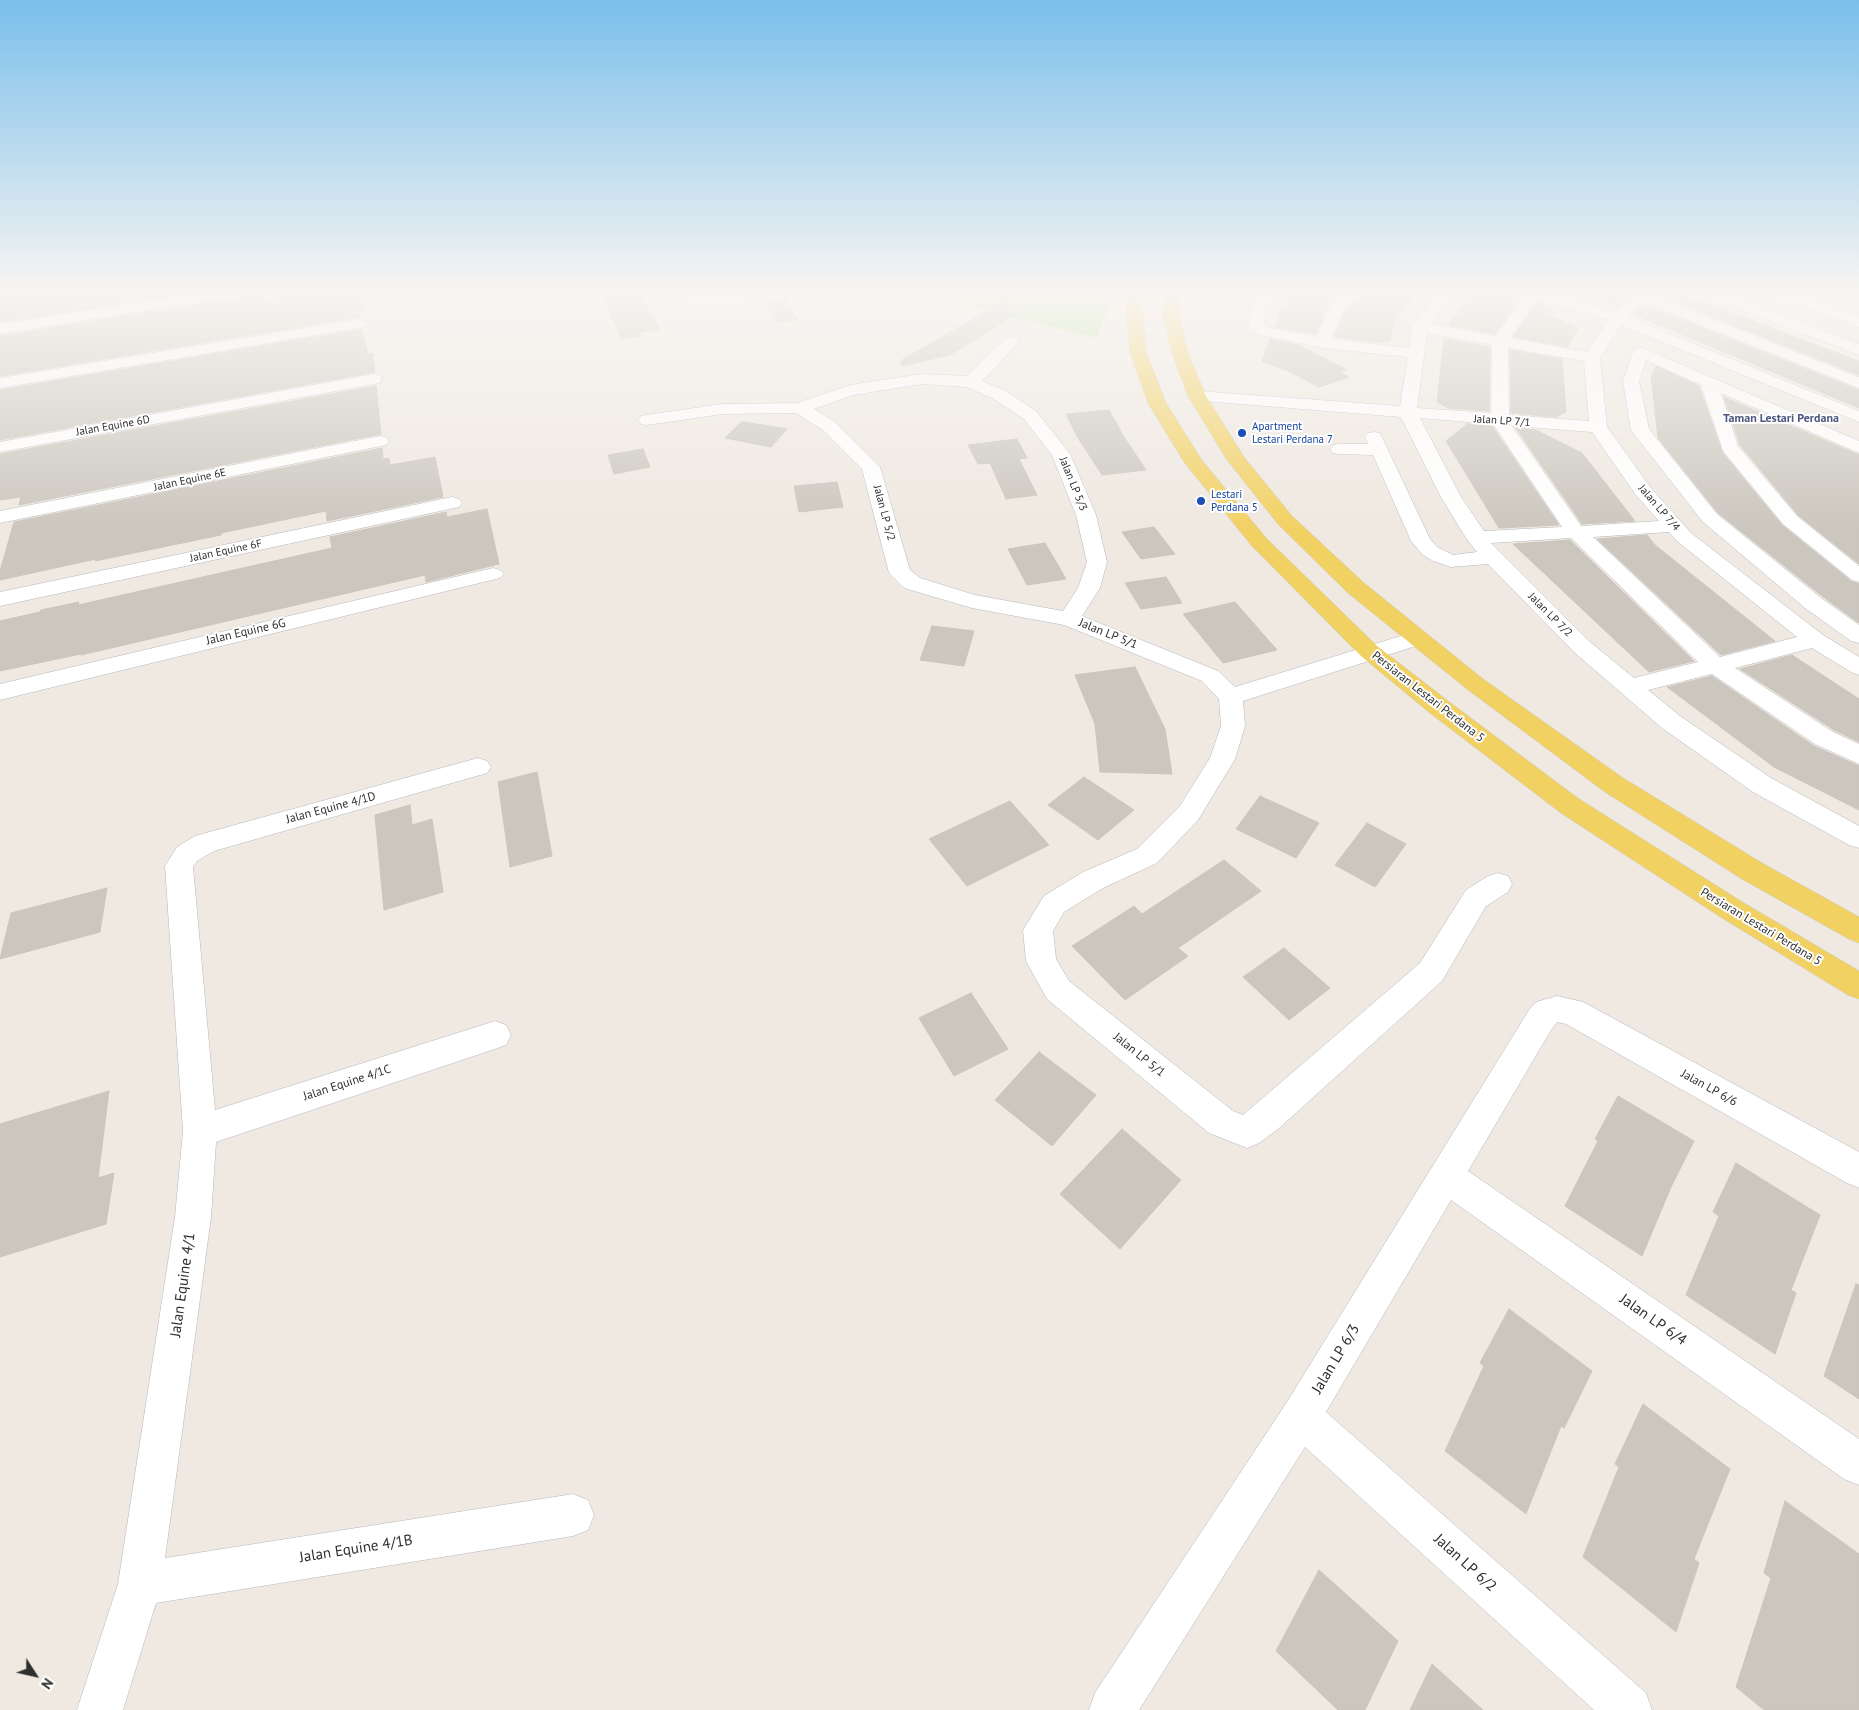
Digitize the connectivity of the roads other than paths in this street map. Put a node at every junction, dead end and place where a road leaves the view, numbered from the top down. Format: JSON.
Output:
{"nodes":[{"id":1,"x":74,"y":371,"type":"edge"},
{"id":2,"x":982,"y":371,"type":"edge"},
{"id":3,"x":1145,"y":371,"type":"edge"},
{"id":4,"x":1187,"y":371,"type":"edge"},
{"id":5,"x":1413,"y":371,"type":"edge"},
{"id":6,"x":1500,"y":371,"type":"edge"},
{"id":7,"x":1593,"y":371,"type":"edge"},
{"id":8,"x":1603,"y":371,"type":"edge"},
{"id":9,"x":1635,"y":371,"type":"edge"},
{"id":10,"x":1684,"y":371,"type":"edge"},
{"id":11,"x":1748,"y":371,"type":"edge"},
{"id":12,"x":1829,"y":371,"type":"edge"},
{"id":13,"x":374,"y":379,"type":"dead end"},
{"id":14,"x":1631,"y":381,"type":"junction"},
{"id":15,"x":971,"y":382,"type":"junction"},
{"id":16,"x":1709,"y":382,"type":"junction"},
{"id":17,"x":0,"y":383,"type":"edge"},
{"id":18,"x":1859,"y":383,"type":"edge"},
{"id":19,"x":1197,"y":396,"type":"junction"},
{"id":20,"x":800,"y":408,"type":"junction"},
{"id":21,"x":1408,"y":413,"type":"junction"},
{"id":22,"x":1859,"y":417,"type":"edge"},
{"id":23,"x":648,"y":420,"type":"dead end"},
{"id":24,"x":1500,"y":421,"type":"junction"},
{"id":25,"x":1598,"y":427,"type":"junction"},
{"id":26,"x":380,"y":441,"type":"dead end"},
{"id":27,"x":0,"y":446,"type":"edge"},
{"id":28,"x":1859,"y":448,"type":"edge"},
{"id":29,"x":1339,"y":449,"type":"dead end"},
{"id":30,"x":1399,"y":457,"type":"junction"},
{"id":31,"x":452,"y":503,"type":"dead end"},
{"id":32,"x":0,"y":517,"type":"edge"},
{"id":33,"x":1673,"y":526,"type":"junction"},
{"id":34,"x":1575,"y":531,"type":"junction"},
{"id":35,"x":1476,"y":538,"type":"junction"},
{"id":36,"x":1491,"y":557,"type":"junction"},
{"id":37,"x":493,"y":574,"type":"dead end"},
{"id":38,"x":1859,"y":576,"type":"edge"},
{"id":39,"x":0,"y":600,"type":"edge"},
{"id":40,"x":972,"y":601,"type":"joint"},
{"id":41,"x":1069,"y":619,"type":"junction"},
{"id":42,"x":1859,"y":636,"type":"edge"},
{"id":43,"x":1417,"y":638,"type":"junction"},
{"id":44,"x":1815,"y":640,"type":"junction"},
{"id":45,"x":1369,"y":651,"type":"junction"},
{"id":46,"x":1715,"y":665,"type":"junction"},
{"id":47,"x":1859,"y":667,"type":"edge"},
{"id":48,"x":1630,"y":687,"type":"junction"},
{"id":49,"x":0,"y":692,"type":"edge"},
{"id":50,"x":1231,"y":696,"type":"junction"},
{"id":51,"x":1859,"y":754,"type":"edge"},
{"id":52,"x":478,"y":768,"type":"dead end"},
{"id":53,"x":1859,"y":838,"type":"edge"},
{"id":54,"x":187,"y":854,"type":"joint"},
{"id":55,"x":1498,"y":884,"type":"dead end"},
{"id":56,"x":1859,"y":932,"type":"edge"},
{"id":57,"x":1859,"y":986,"type":"edge"},
{"id":58,"x":1557,"y":1009,"type":"joint"},
{"id":59,"x":495,"y":1035,"type":"dead end"},
{"id":60,"x":200,"y":1131,"type":"junction"},
{"id":61,"x":1859,"y":1171,"type":"edge"},
{"id":62,"x":1446,"y":1176,"type":"junction"},
{"id":63,"x":1301,"y":1416,"type":"junction"},
{"id":64,"x":1859,"y":1464,"type":"edge"},
{"id":65,"x":573,"y":1515,"type":"dead end"},
{"id":66,"x":140,"y":1584,"type":"junction"},
{"id":67,"x":100,"y":1710,"type":"edge"},
{"id":68,"x":1112,"y":1710,"type":"edge"},
{"id":69,"x":1629,"y":1710,"type":"edge"}],
"edges":[{"from":1,"to":17,"type":"street"},
{"from":2,"to":15,"type":"street"},
{"from":3,"to":45,"type":"main road","name":"Persiaran Lestari Perdana 5"},
{"from":4,"to":19,"type":"main road"},
{"from":5,"to":21,"type":"street"},
{"from":6,"to":24,"type":"street"},
{"from":7,"to":25,"type":"street"},
{"from":8,"to":14,"type":"street"},
{"from":9,"to":14,"type":"street"},
{"from":10,"to":16,"type":"street"},
{"from":11,"to":22,"type":"street"},
{"from":12,"to":18,"type":"street"},
{"from":13,"to":27,"type":"street","name":"Jalan Equine 6D"},
{"from":14,"to":42,"type":"street"},
{"from":15,"to":20,"type":"street"},
{"from":15,"to":41,"type":"street","name":"Jalan LP 5/3"},
{"from":16,"to":28,"type":"street"},
{"from":16,"to":38,"type":"street"},
{"from":19,"to":21,"type":"street","name":"Jalan LP 7/1"},
{"from":19,"to":43,"type":"main road"},
{"from":20,"to":23,"type":"street"},
{"from":20,"to":40,"type":"street","name":"Jalan LP 5/2"},
{"from":21,"to":24,"type":"street","name":"Jalan LP 7/1"},
{"from":21,"to":30,"type":"street","name":"Jalan LP 7/2"},
{"from":24,"to":25,"type":"street","name":"Jalan LP 7/1"},
{"from":24,"to":34,"type":"street"},
{"from":25,"to":33,"type":"street","name":"Jalan LP 7/4"},
{"from":26,"to":32,"type":"street","name":"Jalan Equine 6E"},
{"from":29,"to":30,"type":"street"},
{"from":30,"to":35,"type":"street","name":"Jalan LP 7/2"},
{"from":30,"to":36,"type":"street"},
{"from":31,"to":39,"type":"street","name":"Jalan Equine 6F"},
{"from":33,"to":34,"type":"street"},
{"from":33,"to":44,"type":"street","name":"Jalan LP 7/4"},
{"from":34,"to":35,"type":"street"},
{"from":34,"to":46,"type":"street"},
{"from":35,"to":36,"type":"street","name":"Jalan LP 7/2"},
{"from":36,"to":48,"type":"street","name":"Jalan LP 7/2"},
{"from":37,"to":49,"type":"street","name":"Jalan Equine 6G"},
{"from":40,"to":41,"type":"street","name":"Jalan LP 5/1"},
{"from":41,"to":50,"type":"street","name":"Jalan LP 5/1"},
{"from":43,"to":45,"type":"street"},
{"from":43,"to":56,"type":"main road"},
{"from":44,"to":46,"type":"street"},
{"from":44,"to":47,"type":"street","name":"Jalan LP 7/4"},
{"from":45,"to":50,"type":"street"},
{"from":45,"to":57,"type":"main road","name":"Persiaran Lestari Perdana 5"},
{"from":46,"to":48,"type":"street"},
{"from":46,"to":51,"type":"street"},
{"from":48,"to":53,"type":"street","name":"Jalan LP 7/2"},
{"from":50,"to":55,"type":"street","name":"Jalan LP 5/1"},
{"from":52,"to":54,"type":"street","name":"Jalan Equine 4/1D"},
{"from":54,"to":60,"type":"street","name":"Jalan Equine 4/1"},
{"from":58,"to":61,"type":"street","name":"Jalan LP 6/6"},
{"from":58,"to":62,"type":"street","name":"Jalan LP 6/3"},
{"from":59,"to":60,"type":"street","name":"Jalan Equine 4/1C"},
{"from":60,"to":66,"type":"street","name":"Jalan Equine 4/1"},
{"from":62,"to":63,"type":"street","name":"Jalan LP 6/3"},
{"from":62,"to":64,"type":"street","name":"Jalan LP 6/4"},
{"from":63,"to":68,"type":"street","name":"Jalan LP 6/3"},
{"from":63,"to":69,"type":"street","name":"Jalan LP 6/2"},
{"from":65,"to":66,"type":"street","name":"Jalan Equine 4/1B"},
{"from":66,"to":67,"type":"street","name":"Jalan Equine 4/1"}]}
